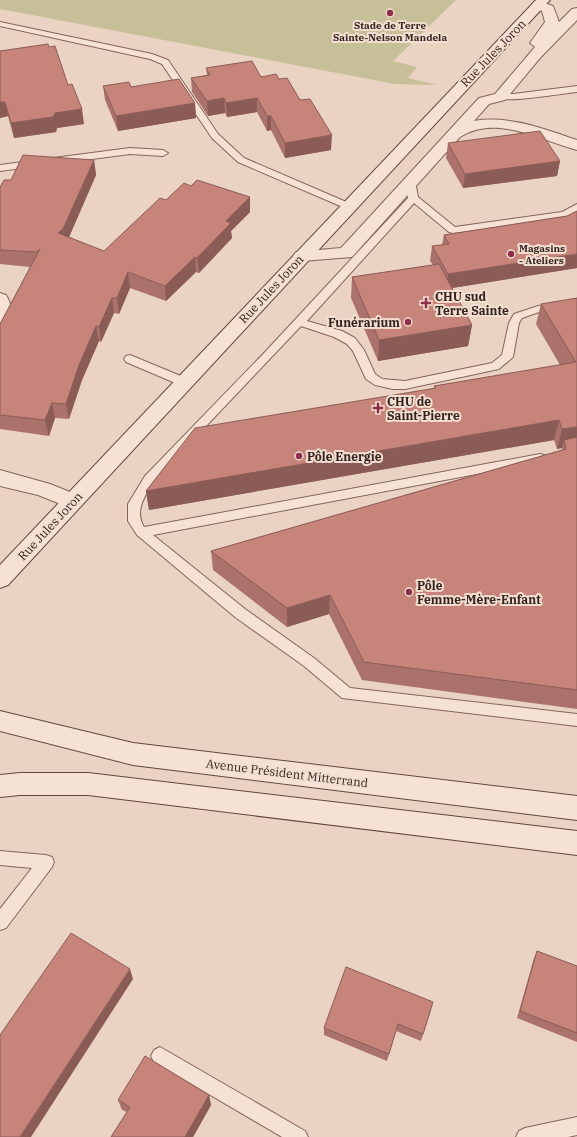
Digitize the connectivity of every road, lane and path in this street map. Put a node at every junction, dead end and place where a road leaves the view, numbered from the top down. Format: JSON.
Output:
{"nodes":[{"id":1,"x":541,"y":2,"type":"edge"},
{"id":2,"x":577,"y":12,"type":"edge"},
{"id":3,"x":0,"y":24,"type":"edge"},
{"id":4,"x":536,"y":55,"type":"junction"},
{"id":5,"x":577,"y":89,"type":"edge"},
{"id":6,"x":500,"y":97,"type":"junction"},
{"id":7,"x":451,"y":136,"type":"junction"},
{"id":8,"x":577,"y":138,"type":"edge"},
{"id":9,"x":577,"y":145,"type":"edge"},
{"id":10,"x":162,"y":154,"type":"dead end"},
{"id":11,"x":0,"y":168,"type":"edge"},
{"id":12,"x":410,"y":181,"type":"junction"},
{"id":13,"x":413,"y":198,"type":"junction"},
{"id":14,"x":348,"y":206,"type":"junction"},
{"id":15,"x":577,"y":207,"type":"edge"},
{"id":16,"x":302,"y":256,"type":"junction"},
{"id":17,"x":0,"y":299,"type":"edge"},
{"id":18,"x":577,"y":304,"type":"edge"},
{"id":19,"x":0,"y":318,"type":"edge"},
{"id":20,"x":299,"y":322,"type":"junction"},
{"id":21,"x":130,"y":359,"type":"dead end"},
{"id":22,"x":184,"y":382,"type":"junction"},
{"id":23,"x":554,"y":456,"type":"edge"},
{"id":24,"x":0,"y":478,"type":"edge"},
{"id":25,"x":73,"y":501,"type":"junction"},
{"id":26,"x":141,"y":532,"type":"junction"},
{"id":27,"x":0,"y":579,"type":"edge"},
{"id":28,"x":577,"y":720,"type":"edge"},
{"id":29,"x":0,"y":721,"type":"edge"},
{"id":30,"x":0,"y":786,"type":"edge"},
{"id":31,"x":577,"y":808,"type":"edge"},
{"id":32,"x":577,"y":843,"type":"edge"},
{"id":33,"x":0,"y":858,"type":"edge"},
{"id":34,"x":0,"y":922,"type":"edge"},
{"id":35,"x":160,"y":1056,"type":"dead end"},
{"id":36,"x":577,"y":1126,"type":"edge"},
{"id":37,"x":299,"y":1137,"type":"edge"},
{"id":38,"x":525,"y":1137,"type":"edge"}],
"edges":[{"from":1,"to":4,"type":"street"},
{"from":1,"to":14,"type":"street","name":"Rue Jules Joron"},
{"from":2,"to":4,"type":"street"},
{"from":3,"to":14,"type":"lane"},
{"from":4,"to":6,"type":"street"},
{"from":5,"to":6,"type":"lane"},
{"from":6,"to":7,"type":"street"},
{"from":6,"to":8,"type":"street"},
{"from":7,"to":9,"type":"street"},
{"from":7,"to":12,"type":"street"},
{"from":10,"to":11,"type":"lane"},
{"from":12,"to":13,"type":"lane"},
{"from":12,"to":16,"type":"street"},
{"from":13,"to":15,"type":"lane"},
{"from":13,"to":20,"type":"lane"},
{"from":14,"to":16,"type":"street","name":"Rue Jules Joron"},
{"from":16,"to":22,"type":"street","name":"Rue Jules Joron"},
{"from":17,"to":19,"type":"street"},
{"from":18,"to":20,"type":"lane"},
{"from":20,"to":26,"type":"lane"},
{"from":21,"to":22,"type":"lane"},
{"from":22,"to":25,"type":"street","name":"Rue Jules Joron"},
{"from":23,"to":26,"type":"lane"},
{"from":24,"to":25,"type":"street"},
{"from":25,"to":27,"type":"street","name":"Rue Jules Joron"},
{"from":26,"to":28,"type":"lane"},
{"from":29,"to":31,"type":"street","name":"Avenue Président Mitterrand"},
{"from":30,"to":32,"type":"street"},
{"from":33,"to":34,"type":"lane"},
{"from":35,"to":37,"type":"lane"},
{"from":36,"to":38,"type":"lane"}]}
